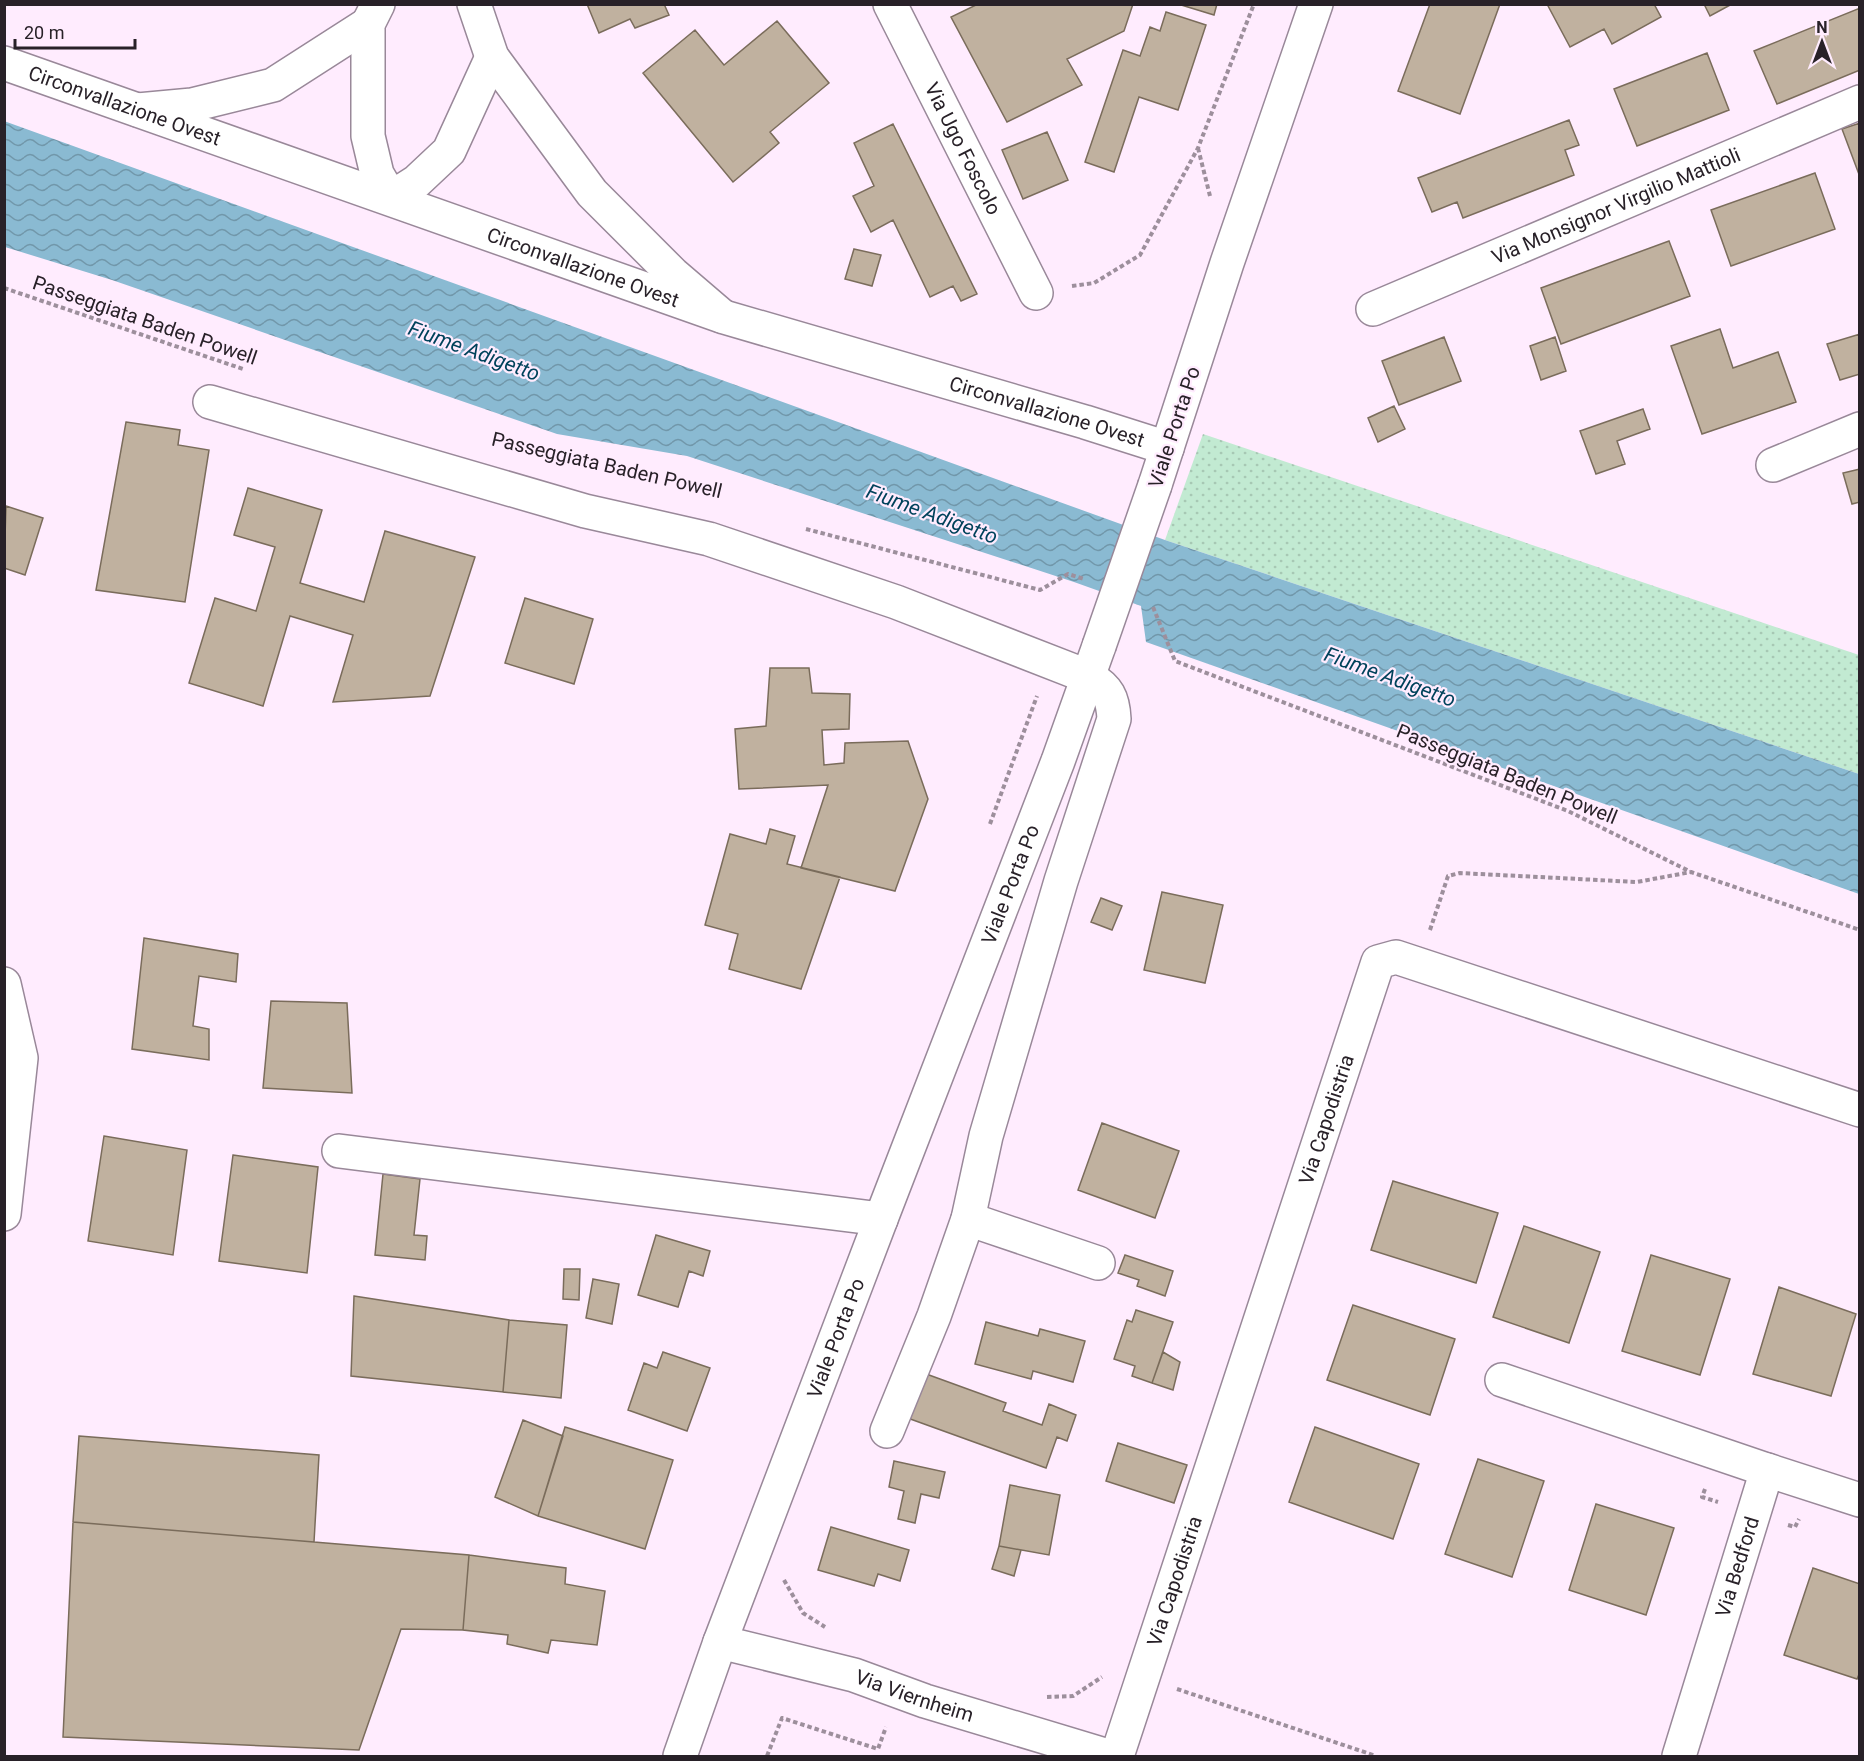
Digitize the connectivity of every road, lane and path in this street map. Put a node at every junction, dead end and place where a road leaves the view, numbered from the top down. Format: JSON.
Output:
{"nodes":[{"id":1,"x":474,"y":4,"type":"edge"},
{"id":2,"x":890,"y":4,"type":"edge"},
{"id":3,"x":1254,"y":4,"type":"edge"},
{"id":4,"x":1316,"y":4,"type":"edge"},
{"id":5,"x":373,"y":14,"type":"edge"},
{"id":6,"x":492,"y":57,"type":"junction"},
{"id":7,"x":4,"y":63,"type":"edge"},
{"id":8,"x":1860,"y":102,"type":"edge"},
{"id":9,"x":138,"y":110,"type":"junction"},
{"id":10,"x":391,"y":198,"type":"junction"},
{"id":11,"x":4,"y":288,"type":"edge"},
{"id":12,"x":1036,"y":293,"type":"joint"},
{"id":13,"x":1373,"y":309,"type":"dead end"},
{"id":14,"x":724,"y":317,"type":"junction"},
{"id":15,"x":254,"y":373,"type":"dead end"},
{"id":16,"x":210,"y":402,"type":"dead end"},
{"id":17,"x":1860,"y":429,"type":"edge"},
{"id":18,"x":1167,"y":448,"type":"junction"},
{"id":19,"x":1773,"y":465,"type":"dead end"},
{"id":20,"x":798,"y":527,"type":"dead end"},
{"id":21,"x":1040,"y":590,"type":"dead end"},
{"id":22,"x":1175,"y":661,"type":"dead end"},
{"id":23,"x":1089,"y":677,"type":"junction"},
{"id":24,"x":1691,"y":872,"type":"junction"},
{"id":25,"x":1860,"y":930,"type":"edge"},
{"id":26,"x":1419,"y":965,"type":"junction"},
{"id":27,"x":4,"y":984,"type":"edge"},
{"id":28,"x":1860,"y":1110,"type":"edge"},
{"id":29,"x":339,"y":1151,"type":"dead end"},
{"id":30,"x":4,"y":1214,"type":"edge"},
{"id":31,"x":880,"y":1219,"type":"junction"},
{"id":32,"x":968,"y":1219,"type":"junction"},
{"id":33,"x":1098,"y":1263,"type":"dead end"},
{"id":34,"x":1502,"y":1380,"type":"dead end"},
{"id":35,"x":887,"y":1431,"type":"dead end"},
{"id":36,"x":1767,"y":1470,"type":"junction"},
{"id":37,"x":1860,"y":1500,"type":"edge"},
{"id":38,"x":782,"y":1578,"type":"dead end"},
{"id":39,"x":832,"y":1631,"type":"dead end"},
{"id":40,"x":720,"y":1642,"type":"junction"},
{"id":41,"x":1143,"y":1678,"type":"junction"},
{"id":42,"x":1046,"y":1697,"type":"dead end"},
{"id":43,"x":925,"y":1701,"type":"junction"},
{"id":44,"x":680,"y":1756,"type":"edge"},
{"id":45,"x":767,"y":1756,"type":"edge"},
{"id":46,"x":1108,"y":1756,"type":"edge"},
{"id":47,"x":1117,"y":1756,"type":"edge"},
{"id":48,"x":1376,"y":1756,"type":"edge"},
{"id":49,"x":1678,"y":1756,"type":"edge"}],
"edges":[{"from":1,"to":6,"type":"street"},
{"from":2,"to":12,"type":"street","name":"Via Ugo Foscolo"},
{"from":3,"to":12,"type":"path"},
{"from":4,"to":18,"type":"street","name":"Viale Porta Po"},
{"from":5,"to":9,"type":"street"},
{"from":5,"to":10,"type":"street"},
{"from":6,"to":10,"type":"street"},
{"from":6,"to":14,"type":"street"},
{"from":7,"to":9,"type":"street","name":"Circonvallazione Ovest"},
{"from":8,"to":13,"type":"street","name":"Via Monsignor Virgilio Mattioli"},
{"from":9,"to":10,"type":"street","name":"Circonvallazione Ovest"},
{"from":10,"to":14,"type":"street","name":"Circonvallazione Ovest"},
{"from":11,"to":15,"type":"path","name":"Passeggiata Baden Powell"},
{"from":14,"to":18,"type":"street","name":"Circonvallazione Ovest"},
{"from":16,"to":23,"type":"street"},
{"from":17,"to":19,"type":"street"},
{"from":18,"to":23,"type":"street","name":"Viale Porta Po","bridge":true},
{"from":20,"to":21,"type":"path"},
{"from":22,"to":24,"type":"path","name":"Passeggiata Baden Powell"},
{"from":23,"to":31,"type":"street","name":"Viale Porta Po"},
{"from":23,"to":32,"type":"street"},
{"from":24,"to":25,"type":"path","name":"Passeggiata Baden Powell"},
{"from":24,"to":26,"type":"path"},
{"from":26,"to":28,"type":"street","name":"Via Capodistria"},
{"from":26,"to":41,"type":"street","name":"Via Capodistria"},
{"from":27,"to":30,"type":"street"},
{"from":29,"to":31,"type":"street"},
{"from":31,"to":40,"type":"street","name":"Viale Porta Po"},
{"from":32,"to":33,"type":"street"},
{"from":32,"to":35,"type":"street"},
{"from":34,"to":36,"type":"street"},
{"from":36,"to":37,"type":"street"},
{"from":36,"to":49,"type":"street","name":"Via Bedford"},
{"from":38,"to":39,"type":"path"},
{"from":40,"to":43,"type":"street","name":"Via Viernheim"},
{"from":40,"to":44,"type":"street","name":"Viale Porta Po"},
{"from":41,"to":42,"type":"path"},
{"from":41,"to":47,"type":"street","name":"Via Capodistria"},
{"from":41,"to":48,"type":"path"},
{"from":43,"to":45,"type":"path"},
{"from":43,"to":46,"type":"street","name":"Via Viernheim"}]}
